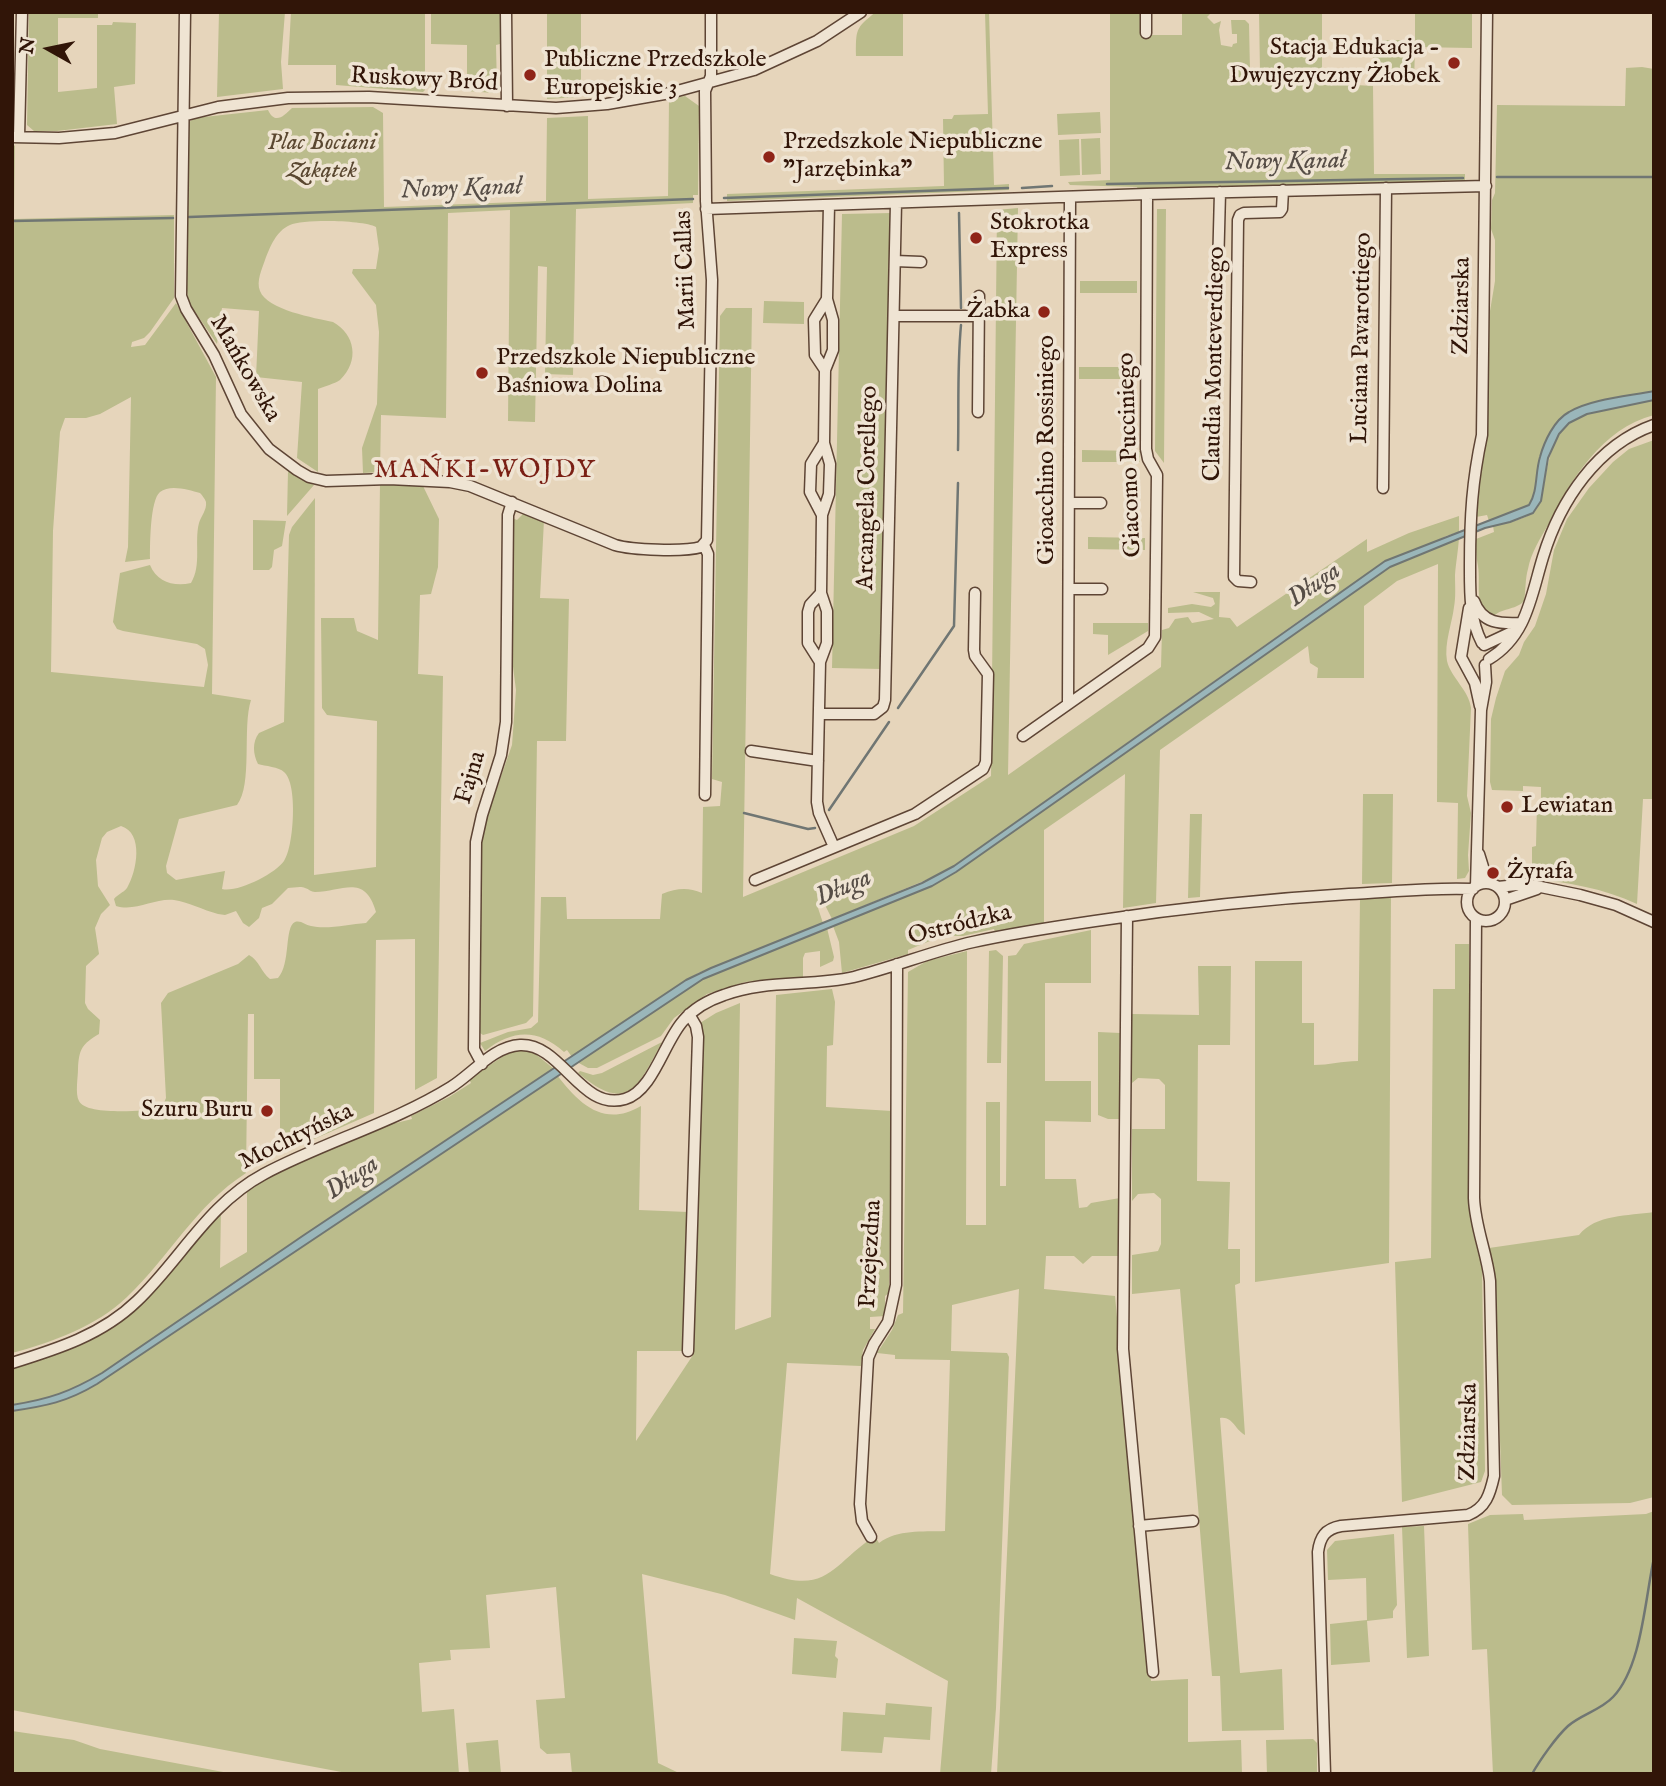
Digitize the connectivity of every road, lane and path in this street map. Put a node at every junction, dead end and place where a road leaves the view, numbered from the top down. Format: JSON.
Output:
{"nodes":[{"id":1,"x":22,"y":12,"type":"edge"},
{"id":2,"x":185,"y":12,"type":"edge"},
{"id":3,"x":506,"y":12,"type":"edge"},
{"id":4,"x":711,"y":12,"type":"edge"},
{"id":5,"x":1146,"y":12,"type":"edge"},
{"id":6,"x":1487,"y":12,"type":"edge"},
{"id":7,"x":856,"y":14,"type":"edge"},
{"id":8,"x":1146,"y":33,"type":"dead end"},
{"id":9,"x":708,"y":83,"type":"junction"},
{"id":10,"x":507,"y":106,"type":"junction"},
{"id":11,"x":183,"y":116,"type":"junction"},
{"id":12,"x":16,"y":137,"type":"edge"},
{"id":13,"x":1486,"y":186,"type":"junction"},
{"id":14,"x":1385,"y":188,"type":"junction"},
{"id":15,"x":1283,"y":190,"type":"junction"},
{"id":16,"x":1220,"y":192,"type":"junction"},
{"id":17,"x":1147,"y":194,"type":"junction"},
{"id":18,"x":1070,"y":197,"type":"junction"},
{"id":19,"x":896,"y":203,"type":"junction"},
{"id":20,"x":829,"y":205,"type":"junction"},
{"id":21,"x":706,"y":209,"type":"junction"},
{"id":22,"x":895,"y":261,"type":"junction"},
{"id":23,"x":921,"y":262,"type":"dead end"},
{"id":24,"x":1218,"y":270,"type":"dead end"},
{"id":25,"x":979,"y":296,"type":"dead end"},
{"id":26,"x":827,"y":299,"type":"junction"},
{"id":27,"x":894,"y":316,"type":"junction"},
{"id":28,"x":979,"y":316,"type":"junction"},
{"id":29,"x":825,"y":370,"type":"junction"},
{"id":30,"x":978,"y":412,"type":"dead end"},
{"id":31,"x":1654,"y":425,"type":"edge"},
{"id":32,"x":824,"y":443,"type":"junction"},
{"id":33,"x":1382,"y":488,"type":"dead end"},
{"id":34,"x":512,"y":502,"type":"junction"},
{"id":35,"x":1069,"y":503,"type":"junction"},
{"id":36,"x":1101,"y":503,"type":"dead end"},
{"id":37,"x":822,"y":515,"type":"junction"},
{"id":38,"x":706,"y":542,"type":"junction"},
{"id":39,"x":1251,"y":582,"type":"dead end"},
{"id":40,"x":1069,"y":589,"type":"junction"},
{"id":41,"x":1102,"y":589,"type":"dead end"},
{"id":42,"x":821,"y":593,"type":"junction"},
{"id":43,"x":975,"y":593,"type":"dead end"},
{"id":44,"x":1470,"y":596,"type":"junction"},
{"id":45,"x":1519,"y":626,"type":"junction"},
{"id":46,"x":1483,"y":644,"type":"junction"},
{"id":47,"x":1463,"y":649,"type":"junction"},
{"id":48,"x":1503,"y":650,"type":"junction"},
{"id":49,"x":820,"y":662,"type":"junction"},
{"id":50,"x":1487,"y":662,"type":"junction"},
{"id":51,"x":1469,"y":668,"type":"junction"},
{"id":52,"x":1486,"y":682,"type":"junction"},
{"id":53,"x":1068,"y":704,"type":"junction"},
{"id":54,"x":1481,"y":710,"type":"junction"},
{"id":55,"x":819,"y":713,"type":"junction"},
{"id":56,"x":1023,"y":736,"type":"dead end"},
{"id":57,"x":751,"y":751,"type":"dead end"},
{"id":58,"x":818,"y":761,"type":"junction"},
{"id":59,"x":705,"y":794,"type":"dead end"},
{"id":60,"x":1477,"y":846,"type":"junction"},
{"id":61,"x":834,"y":847,"type":"junction"},
{"id":62,"x":755,"y":880,"type":"dead end"},
{"id":63,"x":1493,"y":885,"type":"junction"},
{"id":64,"x":1474,"y":887,"type":"junction"},
{"id":65,"x":1538,"y":888,"type":"junction"},
{"id":66,"x":1440,"y":889,"type":"junction"},
{"id":67,"x":1505,"y":900,"type":"junction"},
{"id":68,"x":1467,"y":901,"type":"junction"},
{"id":69,"x":1127,"y":916,"type":"junction"},
{"id":70,"x":1476,"y":918,"type":"junction"},
{"id":71,"x":1488,"y":921,"type":"junction"},
{"id":72,"x":1654,"y":922,"type":"edge"},
{"id":73,"x":1477,"y":953,"type":"junction"},
{"id":74,"x":897,"y":964,"type":"junction"},
{"id":75,"x":689,"y":1014,"type":"junction"},
{"id":76,"x":555,"y":1061,"type":"joint"},
{"id":77,"x":482,"y":1065,"type":"junction"},
{"id":78,"x":688,"y":1351,"type":"dead end"},
{"id":79,"x":12,"y":1363,"type":"edge"},
{"id":80,"x":1193,"y":1521,"type":"dead end"},
{"id":81,"x":1139,"y":1526,"type":"junction"},
{"id":82,"x":871,"y":1537,"type":"dead end"},
{"id":83,"x":1153,"y":1672,"type":"dead end"},
{"id":84,"x":1325,"y":1774,"type":"edge"}],
"edges":[{"from":1,"to":12,"type":"street"},
{"from":2,"to":11,"type":"street","name":"Mańkowska"},
{"from":3,"to":10,"type":"street"},
{"from":4,"to":9,"type":"street","name":"Marii Callas"},
{"from":5,"to":8,"type":"street"},
{"from":6,"to":13,"type":"street","name":"Zdziarska"},
{"from":7,"to":9,"type":"street","name":"Ruskowy Bród"},
{"from":9,"to":10,"type":"street","name":"Ruskowy Bród"},
{"from":9,"to":21,"type":"street","name":"Marii Callas"},
{"from":10,"to":11,"type":"street","name":"Ruskowy Bród"},
{"from":11,"to":12,"type":"street","name":"Ruskowy Bród"},
{"from":11,"to":34,"type":"street","name":"Mańkowska"},
{"from":13,"to":14,"type":"street"},
{"from":13,"to":44,"type":"street","name":"Zdziarska"},
{"from":14,"to":15,"type":"street"},
{"from":14,"to":33,"type":"street","name":"Luciana Pavarottiego"},
{"from":15,"to":16,"type":"street"},
{"from":15,"to":39,"type":"street","name":"Claudia Monteverdiego"},
{"from":16,"to":17,"type":"street"},
{"from":16,"to":24,"type":"street"},
{"from":17,"to":18,"type":"street"},
{"from":17,"to":53,"type":"street","name":"Giacomo Pucciniego"},
{"from":18,"to":19,"type":"street"},
{"from":18,"to":35,"type":"street","name":"Gioacchino Rossiniego"},
{"from":19,"to":20,"type":"street"},
{"from":19,"to":22,"type":"street","name":"Arcangela Corellego"},
{"from":20,"to":21,"type":"street"},
{"from":20,"to":26,"type":"street"},
{"from":21,"to":38,"type":"street","name":"Marii Callas"},
{"from":22,"to":23,"type":"street"},
{"from":22,"to":27,"type":"street","name":"Arcangela Corellego"},
{"from":25,"to":28,"type":"street"},
{"from":26,"to":29,"type":"street"},
{"from":26,"to":29,"type":"street"},
{"from":27,"to":28,"type":"street"},
{"from":27,"to":55,"type":"street","name":"Arcangela Corellego"},
{"from":28,"to":30,"type":"street"},
{"from":29,"to":32,"type":"street"},
{"from":31,"to":45,"type":"street"},
{"from":32,"to":37,"type":"street"},
{"from":32,"to":37,"type":"street"},
{"from":34,"to":38,"type":"street","name":"Mańkowska"},
{"from":34,"to":77,"type":"street","name":"Fajna"},
{"from":35,"to":36,"type":"street"},
{"from":35,"to":40,"type":"street","name":"Gioacchino Rossiniego"},
{"from":37,"to":42,"type":"street"},
{"from":38,"to":59,"type":"street","name":"Marii Callas"},
{"from":40,"to":41,"type":"street"},
{"from":40,"to":53,"type":"street","name":"Gioacchino Rossiniego"},
{"from":42,"to":49,"type":"street"},
{"from":42,"to":49,"type":"street"},
{"from":43,"to":61,"type":"street"},
{"from":44,"to":45,"type":"street"},
{"from":44,"to":46,"type":"street","name":"Zdziarska"},
{"from":44,"to":47,"type":"street","name":"Zdziarska"},
{"from":45,"to":46,"type":"street"},
{"from":45,"to":48,"type":"street"},
{"from":46,"to":47,"type":"street"},
{"from":46,"to":50,"type":"street"},
{"from":47,"to":51,"type":"street"},
{"from":48,"to":50,"type":"street"},
{"from":48,"to":52,"type":"street"},
{"from":49,"to":55,"type":"street"},
{"from":50,"to":51,"type":"street"},
{"from":50,"to":52,"type":"street"},
{"from":51,"to":54,"type":"street"},
{"from":52,"to":54,"type":"street"},
{"from":53,"to":56,"type":"street"},
{"from":54,"to":60,"type":"street"},
{"from":55,"to":58,"type":"street"},
{"from":57,"to":58,"type":"street"},
{"from":58,"to":61,"type":"street"},
{"from":60,"to":63,"type":"street"},
{"from":60,"to":64,"type":"street"},
{"from":61,"to":62,"type":"street"},
{"from":63,"to":64,"type":"street"},
{"from":63,"to":65,"type":"street"},
{"from":63,"to":67,"type":"street"},
{"from":64,"to":66,"type":"street","name":"Ostródzka"},
{"from":64,"to":68,"type":"street"},
{"from":65,"to":67,"type":"street"},
{"from":65,"to":72,"type":"street"},
{"from":66,"to":68,"type":"street","name":"Ostródzka"},
{"from":66,"to":69,"type":"street","name":"Ostródzka"},
{"from":67,"to":71,"type":"street"},
{"from":68,"to":70,"type":"street"},
{"from":69,"to":74,"type":"street","name":"Ostródzka"},
{"from":69,"to":81,"type":"street"},
{"from":70,"to":71,"type":"street"},
{"from":70,"to":73,"type":"street","name":"Zdziarska"},
{"from":71,"to":73,"type":"street","name":"Zdziarska"},
{"from":73,"to":84,"type":"street","name":"Zdziarska"},
{"from":74,"to":75,"type":"street","name":"Ostródzka"},
{"from":74,"to":82,"type":"street","name":"Przejezdna"},
{"from":75,"to":76,"type":"street","name":"Ostródzka"},
{"from":75,"to":78,"type":"street"},
{"from":76,"to":77,"type":"street","name":"Mochtyńska"},
{"from":77,"to":79,"type":"street","name":"Mochtyńska"},
{"from":80,"to":81,"type":"street"},
{"from":81,"to":83,"type":"street"}]}
